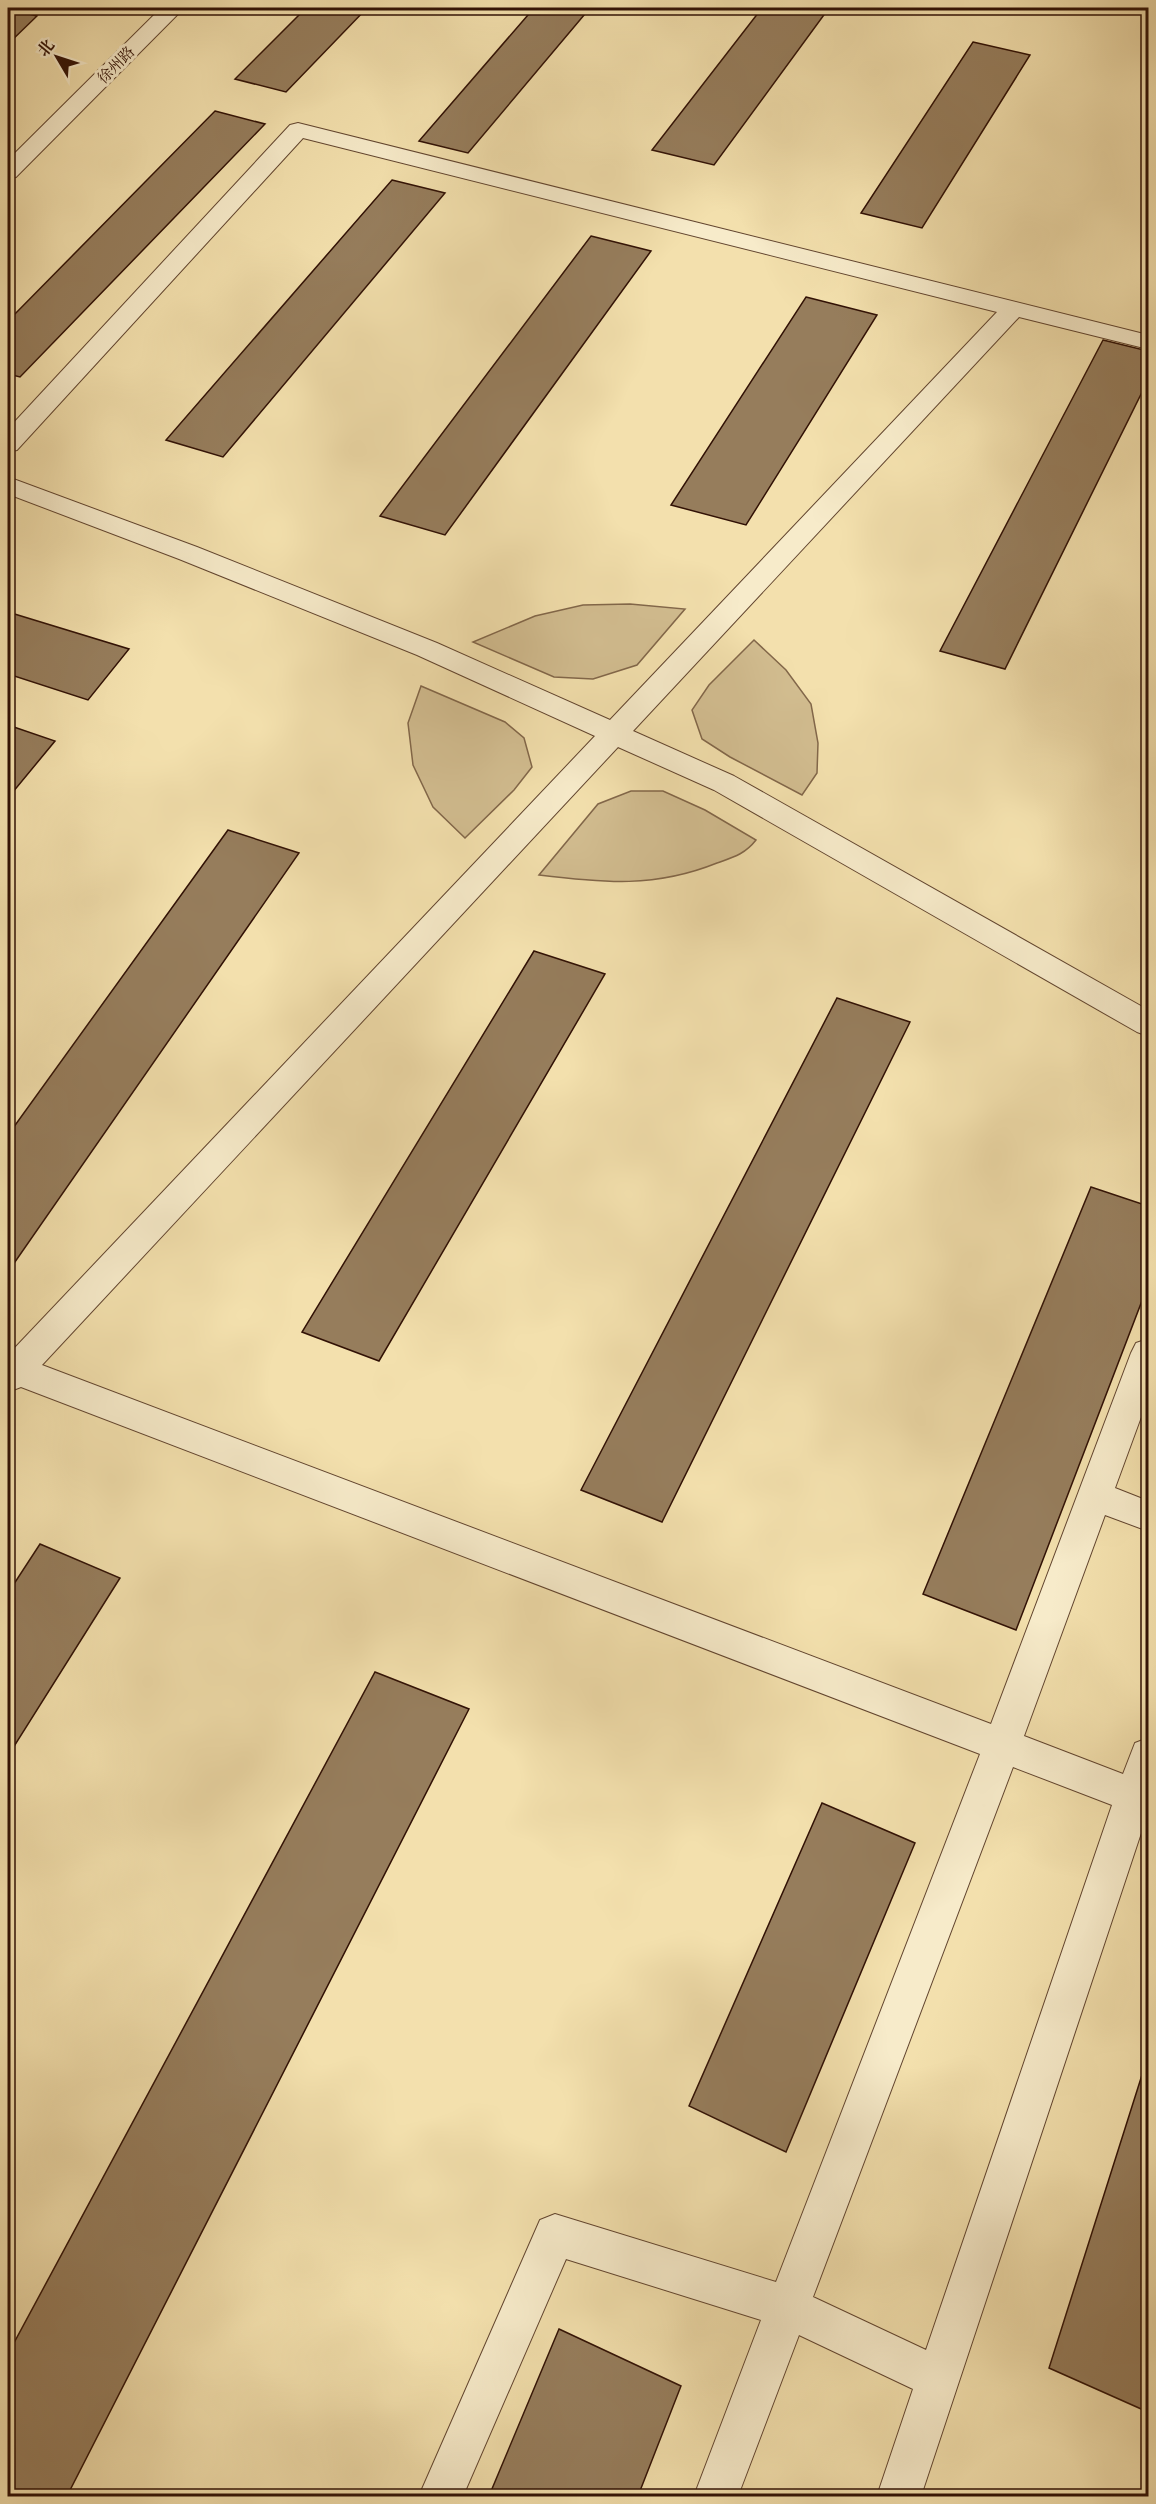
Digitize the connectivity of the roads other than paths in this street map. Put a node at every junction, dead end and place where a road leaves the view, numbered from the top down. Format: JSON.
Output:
{"nodes":[{"id":1,"x":173,"y":8,"type":"edge"},
{"id":2,"x":8,"y":172,"type":"edge"},
{"id":3,"x":1014,"y":308,"type":"junction"},
{"id":4,"x":1149,"y":342,"type":"edge"},
{"id":5,"x":8,"y":444,"type":"edge"},
{"id":6,"x":8,"y":485,"type":"edge"},
{"id":7,"x":614,"y":733,"type":"junction"},
{"id":8,"x":1149,"y":1024,"type":"edge"},
{"id":9,"x":1149,"y":1353,"type":"edge"},
{"id":10,"x":10,"y":1372,"type":"edge"},
{"id":11,"x":1095,"y":1496,"type":"junction"},
{"id":12,"x":1149,"y":1516,"type":"edge"},
{"id":13,"x":1002,"y":1746,"type":"junction"},
{"id":14,"x":1149,"y":1755,"type":"edge"},
{"id":15,"x":1142,"y":1799,"type":"edge"},
{"id":16,"x":787,"y":2307,"type":"junction"},
{"id":17,"x":940,"y":2379,"type":"junction"},
{"id":18,"x":441,"y":2496,"type":"edge"},
{"id":19,"x":716,"y":2496,"type":"edge"},
{"id":20,"x":899,"y":2496,"type":"edge"}],
"edges":[{"from":1,"to":2,"type":"street","name":"徐州路"},
{"from":3,"to":4,"type":"street"},
{"from":3,"to":5,"type":"street"},
{"from":3,"to":7,"type":"street"},
{"from":6,"to":7,"type":"street"},
{"from":7,"to":8,"type":"street"},
{"from":7,"to":10,"type":"street"},
{"from":9,"to":11,"type":"street"},
{"from":10,"to":13,"type":"street"},
{"from":11,"to":12,"type":"street"},
{"from":11,"to":13,"type":"street"},
{"from":13,"to":15,"type":"street"},
{"from":13,"to":16,"type":"street"},
{"from":14,"to":15,"type":"street"},
{"from":15,"to":17,"type":"street"},
{"from":16,"to":17,"type":"street"},
{"from":16,"to":18,"type":"street"},
{"from":16,"to":19,"type":"street"},
{"from":17,"to":20,"type":"street"}]}
